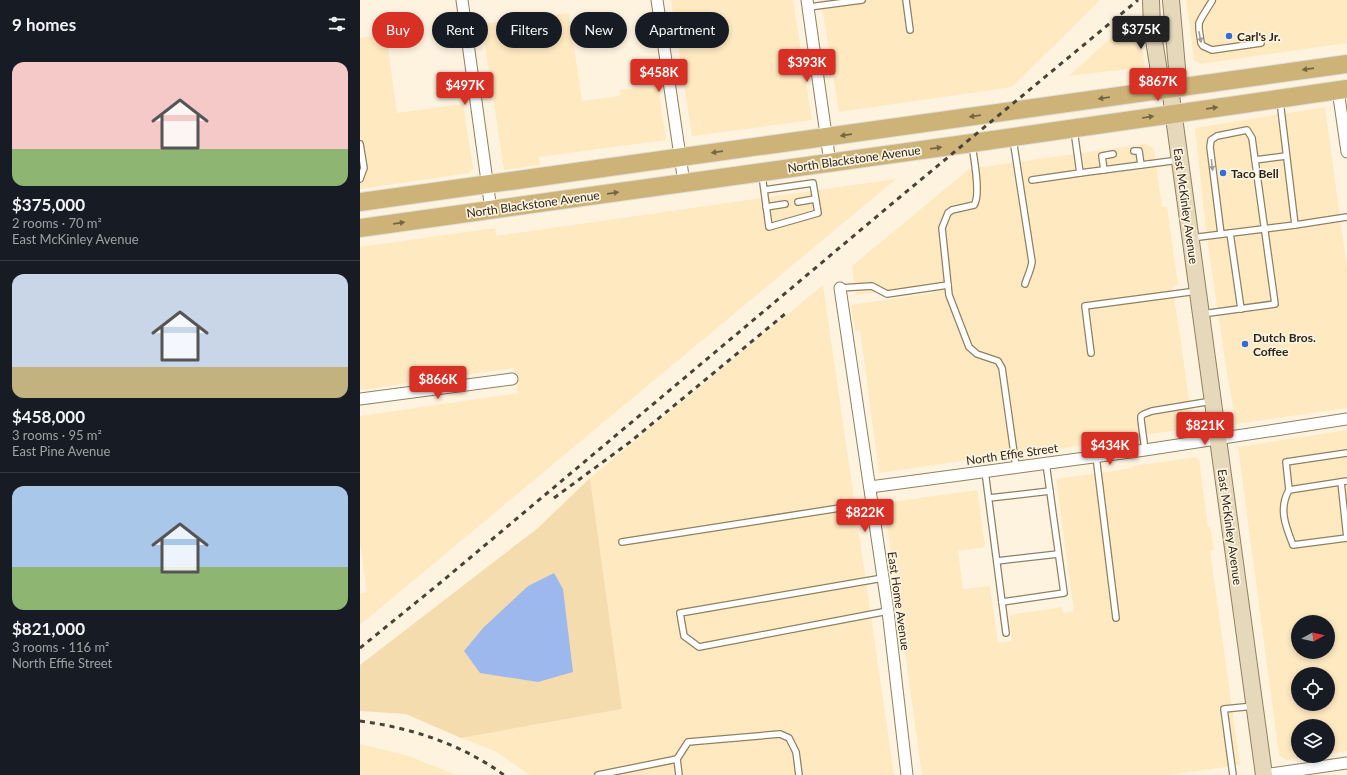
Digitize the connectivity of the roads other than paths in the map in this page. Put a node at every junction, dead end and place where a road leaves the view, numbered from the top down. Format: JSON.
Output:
{"nodes":[{"id":1,"x":462,"y":0,"type":"edge"},
{"id":2,"x":657,"y":0,"type":"edge"},
{"id":3,"x":862,"y":0,"type":"edge"},
{"id":4,"x":906,"y":0,"type":"edge"},
{"id":5,"x":1151,"y":0,"type":"edge"},
{"id":6,"x":1171,"y":0,"type":"edge"},
{"id":7,"x":1212,"y":1,"type":"dead end"},
{"id":8,"x":808,"y":4,"type":"edge"},
{"id":9,"x":910,"y":30,"type":"dead end"},
{"id":10,"x":1261,"y":43,"type":"dead end"},
{"id":11,"x":1347,"y":64,"type":"edge"},
{"id":12,"x":1344,"y":85,"type":"edge"},
{"id":13,"x":1170,"y":88,"type":"junction"},
{"id":14,"x":1280,"y":98,"type":"junction"},
{"id":15,"x":1173,"y":113,"type":"junction"},
{"id":16,"x":1074,"y":128,"type":"junction"},
{"id":17,"x":1012,"y":137,"type":"junction"},
{"id":18,"x":826,"y":138,"type":"junction"},
{"id":19,"x":972,"y":143,"type":"junction"},
{"id":20,"x":360,"y":144,"type":"edge"},
{"id":21,"x":1134,"y":152,"type":"dead end"},
{"id":22,"x":1347,"y":152,"type":"edge"},
{"id":23,"x":1113,"y":154,"type":"dead end"},
{"id":24,"x":1286,"y":156,"type":"junction"},
{"id":25,"x":681,"y":157,"type":"junction"},
{"id":26,"x":1179,"y":160,"type":"junction"},
{"id":27,"x":1255,"y":160,"type":"junction"},
{"id":28,"x":830,"y":163,"type":"junction"},
{"id":29,"x":1141,"y":165,"type":"junction"},
{"id":30,"x":1104,"y":170,"type":"junction"},
{"id":31,"x":1080,"y":173,"type":"junction"},
{"id":32,"x":360,"y":179,"type":"edge"},
{"id":33,"x":1032,"y":180,"type":"dead end"},
{"id":34,"x":762,"y":181,"type":"junction"},
{"id":35,"x":684,"y":183,"type":"junction"},
{"id":36,"x":488,"y":184,"type":"junction"},
{"id":37,"x":815,"y":199,"type":"junction"},
{"id":38,"x":360,"y":202,"type":"edge"},
{"id":39,"x":798,"y":202,"type":"dead end"},
{"id":40,"x":785,"y":204,"type":"dead end"},
{"id":41,"x":766,"y":206,"type":"junction"},
{"id":42,"x":491,"y":210,"type":"junction"},
{"id":43,"x":1347,"y":217,"type":"edge"},
{"id":44,"x":1295,"y":225,"type":"junction"},
{"id":45,"x":360,"y":228,"type":"edge"},
{"id":46,"x":1265,"y":229,"type":"junction"},
{"id":47,"x":1230,"y":233,"type":"junction"},
{"id":48,"x":1221,"y":234,"type":"junction"},
{"id":49,"x":1190,"y":238,"type":"junction"},
{"id":50,"x":1025,"y":284,"type":"dead end"},
{"id":51,"x":948,"y":285,"type":"junction"},
{"id":52,"x":840,"y":288,"type":"joint"},
{"id":53,"x":1197,"y":291,"type":"junction"},
{"id":54,"x":1241,"y":309,"type":"junction"},
{"id":55,"x":1201,"y":314,"type":"junction"},
{"id":56,"x":1091,"y":352,"type":"dead end"},
{"id":57,"x":512,"y":379,"type":"dead end"},
{"id":58,"x":360,"y":399,"type":"edge"},
{"id":59,"x":1212,"y":401,"type":"junction"},
{"id":60,"x":1347,"y":419,"type":"edge"},
{"id":61,"x":1218,"y":439,"type":"junction"},
{"id":62,"x":1145,"y":450,"type":"junction"},
{"id":63,"x":1347,"y":453,"type":"edge"},
{"id":64,"x":1096,"y":456,"type":"junction"},
{"id":65,"x":1046,"y":463,"type":"junction"},
{"id":66,"x":1016,"y":467,"type":"junction"},
{"id":67,"x":985,"y":471,"type":"junction"},
{"id":68,"x":1344,"y":482,"type":"edge"},
{"id":69,"x":870,"y":487,"type":"junction"},
{"id":70,"x":1289,"y":490,"type":"junction"},
{"id":71,"x":1050,"y":491,"type":"junction"},
{"id":72,"x":989,"y":498,"type":"junction"},
{"id":73,"x":872,"y":503,"type":"junction"},
{"id":74,"x":1347,"y":538,"type":"edge"},
{"id":75,"x":622,"y":542,"type":"dead end"},
{"id":76,"x":1058,"y":554,"type":"junction"},
{"id":77,"x":997,"y":561,"type":"junction"},
{"id":78,"x":883,"y":578,"type":"junction"},
{"id":79,"x":1002,"y":602,"type":"junction"},
{"id":80,"x":888,"y":611,"type":"junction"},
{"id":81,"x":1116,"y":618,"type":"dead end"},
{"id":82,"x":1006,"y":632,"type":"dead end"},
{"id":83,"x":1254,"y":706,"type":"junction"},
{"id":84,"x":676,"y":759,"type":"junction"},
{"id":85,"x":1347,"y":763,"type":"edge"},
{"id":86,"x":598,"y":775,"type":"edge"},
{"id":87,"x":679,"y":775,"type":"edge"},
{"id":88,"x":799,"y":775,"type":"edge"},
{"id":89,"x":907,"y":775,"type":"edge"},
{"id":90,"x":1233,"y":775,"type":"edge"},
{"id":91,"x":1264,"y":775,"type":"edge"}],
"edges":[{"from":1,"to":36,"type":"street"},
{"from":2,"to":25,"type":"street"},
{"from":3,"to":8,"type":"lane"},
{"from":4,"to":9,"type":"lane"},
{"from":5,"to":13,"type":"main road","name":"East McKinley Avenue"},
{"from":6,"to":13,"type":"main road","name":"East McKinley Avenue"},
{"from":7,"to":10,"type":"lane","one_way":true},
{"from":8,"to":18,"type":"street"},
{"from":11,"to":13,"type":"main road","one_way":true},
{"from":12,"to":14,"type":"main road","name":"North Blackstone Avenue"},
{"from":12,"to":22,"type":"street"},
{"from":13,"to":15,"type":"main road","name":"East McKinley Avenue"},
{"from":13,"to":18,"type":"main road","one_way":true},
{"from":15,"to":14,"type":"main road","name":"North Blackstone Avenue","one_way":true},
{"from":14,"to":24,"type":"lane"},
{"from":16,"to":15,"type":"main road","name":"North Blackstone Avenue","one_way":true},
{"from":15,"to":26,"type":"main road","name":"East McKinley Avenue"},
{"from":16,"to":17,"type":"main road","name":"North Blackstone Avenue"},
{"from":16,"to":31,"type":"lane"},
{"from":17,"to":19,"type":"main road","name":"North Blackstone Avenue"},
{"from":17,"to":50,"type":"lane"},
{"from":18,"to":25,"type":"main road","one_way":true},
{"from":18,"to":28,"type":"street"},
{"from":28,"to":19,"type":"main road","name":"North Blackstone Avenue","one_way":true},
{"from":19,"to":51,"type":"lane"},
{"from":20,"to":32,"type":"lane"},
{"from":21,"to":29,"type":"lane"},
{"from":23,"to":30,"type":"lane"},
{"from":24,"to":27,"type":"lane"},
{"from":24,"to":44,"type":"lane"},
{"from":25,"to":35,"type":"street"},
{"from":25,"to":36,"type":"main road"},
{"from":26,"to":29,"type":"lane"},
{"from":26,"to":49,"type":"main road","name":"East McKinley Avenue"},
{"from":27,"to":46,"type":"lane"},
{"from":27,"to":48,"type":"lane","one_way":true},
{"from":28,"to":34,"type":"main road","name":"North Blackstone Avenue"},
{"from":29,"to":30,"type":"lane"},
{"from":30,"to":31,"type":"lane"},
{"from":31,"to":33,"type":"lane"},
{"from":34,"to":35,"type":"main road","name":"North Blackstone Avenue"},
{"from":34,"to":37,"type":"lane"},
{"from":34,"to":41,"type":"lane"},
{"from":42,"to":35,"type":"main road","name":"North Blackstone Avenue","one_way":true},
{"from":36,"to":38,"type":"main road"},
{"from":36,"to":42,"type":"street"},
{"from":37,"to":39,"type":"lane"},
{"from":37,"to":41,"type":"lane"},
{"from":40,"to":41,"type":"lane"},
{"from":45,"to":42,"type":"main road","name":"North Blackstone Avenue","one_way":true},
{"from":43,"to":44,"type":"lane"},
{"from":44,"to":46,"type":"lane"},
{"from":46,"to":47,"type":"lane"},
{"from":46,"to":54,"type":"lane"},
{"from":47,"to":48,"type":"lane"},
{"from":47,"to":54,"type":"lane"},
{"from":48,"to":49,"type":"lane"},
{"from":49,"to":53,"type":"main road","name":"East McKinley Avenue"},
{"from":51,"to":52,"type":"lane"},
{"from":51,"to":66,"type":"lane"},
{"from":52,"to":69,"type":"street","name":"East Home Avenue"},
{"from":53,"to":55,"type":"main road","name":"East McKinley Avenue"},
{"from":53,"to":56,"type":"lane"},
{"from":54,"to":55,"type":"lane"},
{"from":55,"to":59,"type":"main road","name":"East McKinley Avenue"},
{"from":57,"to":58,"type":"street"},
{"from":59,"to":61,"type":"main road","name":"East McKinley Avenue"},
{"from":59,"to":62,"type":"lane"},
{"from":60,"to":61,"type":"street","name":"North Effie Street"},
{"from":61,"to":62,"type":"street","name":"North Effie Street"},
{"from":61,"to":83,"type":"main road","name":"East McKinley Avenue"},
{"from":62,"to":64,"type":"street","name":"North Effie Street"},
{"from":63,"to":70,"type":"lane"},
{"from":64,"to":65,"type":"street","name":"North Effie Street"},
{"from":64,"to":81,"type":"lane"},
{"from":65,"to":66,"type":"street","name":"North Effie Street"},
{"from":65,"to":71,"type":"lane"},
{"from":66,"to":67,"type":"street","name":"North Effie Street"},
{"from":67,"to":69,"type":"street","name":"North Effie Street"},
{"from":67,"to":72,"type":"lane"},
{"from":68,"to":70,"type":"lane"},
{"from":68,"to":74,"type":"lane"},
{"from":69,"to":73,"type":"street","name":"East Home Avenue"},
{"from":70,"to":74,"type":"lane"},
{"from":71,"to":72,"type":"lane"},
{"from":71,"to":76,"type":"lane"},
{"from":72,"to":77,"type":"lane"},
{"from":73,"to":75,"type":"lane"},
{"from":73,"to":78,"type":"street","name":"East Home Avenue"},
{"from":76,"to":77,"type":"lane"},
{"from":76,"to":79,"type":"lane"},
{"from":77,"to":79,"type":"lane"},
{"from":78,"to":80,"type":"street","name":"East Home Avenue"},
{"from":78,"to":80,"type":"lane"},
{"from":79,"to":82,"type":"lane"},
{"from":80,"to":89,"type":"street","name":"East Home Avenue"},
{"from":83,"to":90,"type":"lane"},
{"from":83,"to":91,"type":"main road","name":"East McKinley Avenue"},
{"from":84,"to":86,"type":"lane"},
{"from":84,"to":87,"type":"lane"},
{"from":84,"to":88,"type":"lane"},
{"from":85,"to":91,"type":"street"}]}
